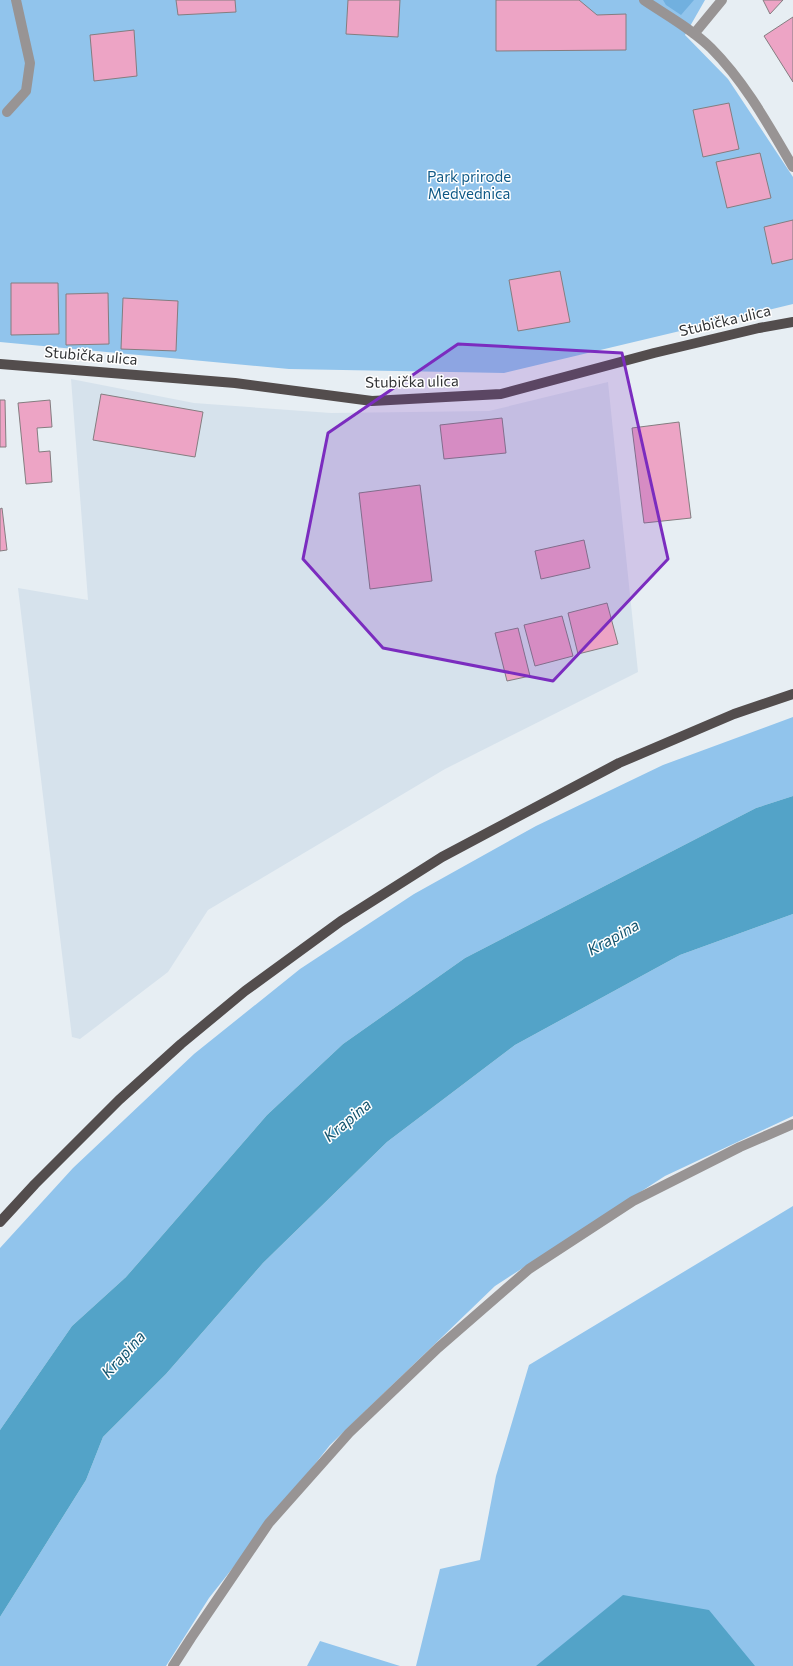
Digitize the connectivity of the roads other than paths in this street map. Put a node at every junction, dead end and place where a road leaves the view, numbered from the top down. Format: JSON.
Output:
{"nodes":[{"id":1,"x":16,"y":0,"type":"edge"},
{"id":2,"x":644,"y":0,"type":"edge"},
{"id":3,"x":722,"y":0,"type":"edge"},
{"id":4,"x":694,"y":34,"type":"junction"},
{"id":5,"x":7,"y":112,"type":"dead end"},
{"id":6,"x":793,"y":167,"type":"edge"},
{"id":7,"x":793,"y":322,"type":"edge"},
{"id":8,"x":0,"y":364,"type":"edge"},
{"id":9,"x":793,"y":694,"type":"edge"},
{"id":10,"x":793,"y":1124,"type":"edge"},
{"id":11,"x":0,"y":1222,"type":"edge"},
{"id":12,"x":173,"y":1666,"type":"edge"}],
"edges":[{"from":1,"to":5,"type":"street"},
{"from":2,"to":4,"type":"street"},
{"from":3,"to":4,"type":"street"},
{"from":4,"to":6,"type":"street"},
{"from":7,"to":8,"type":"main road","name":"Stubička ulica"},
{"from":9,"to":11,"type":"main road"},
{"from":10,"to":12,"type":"street"}]}
